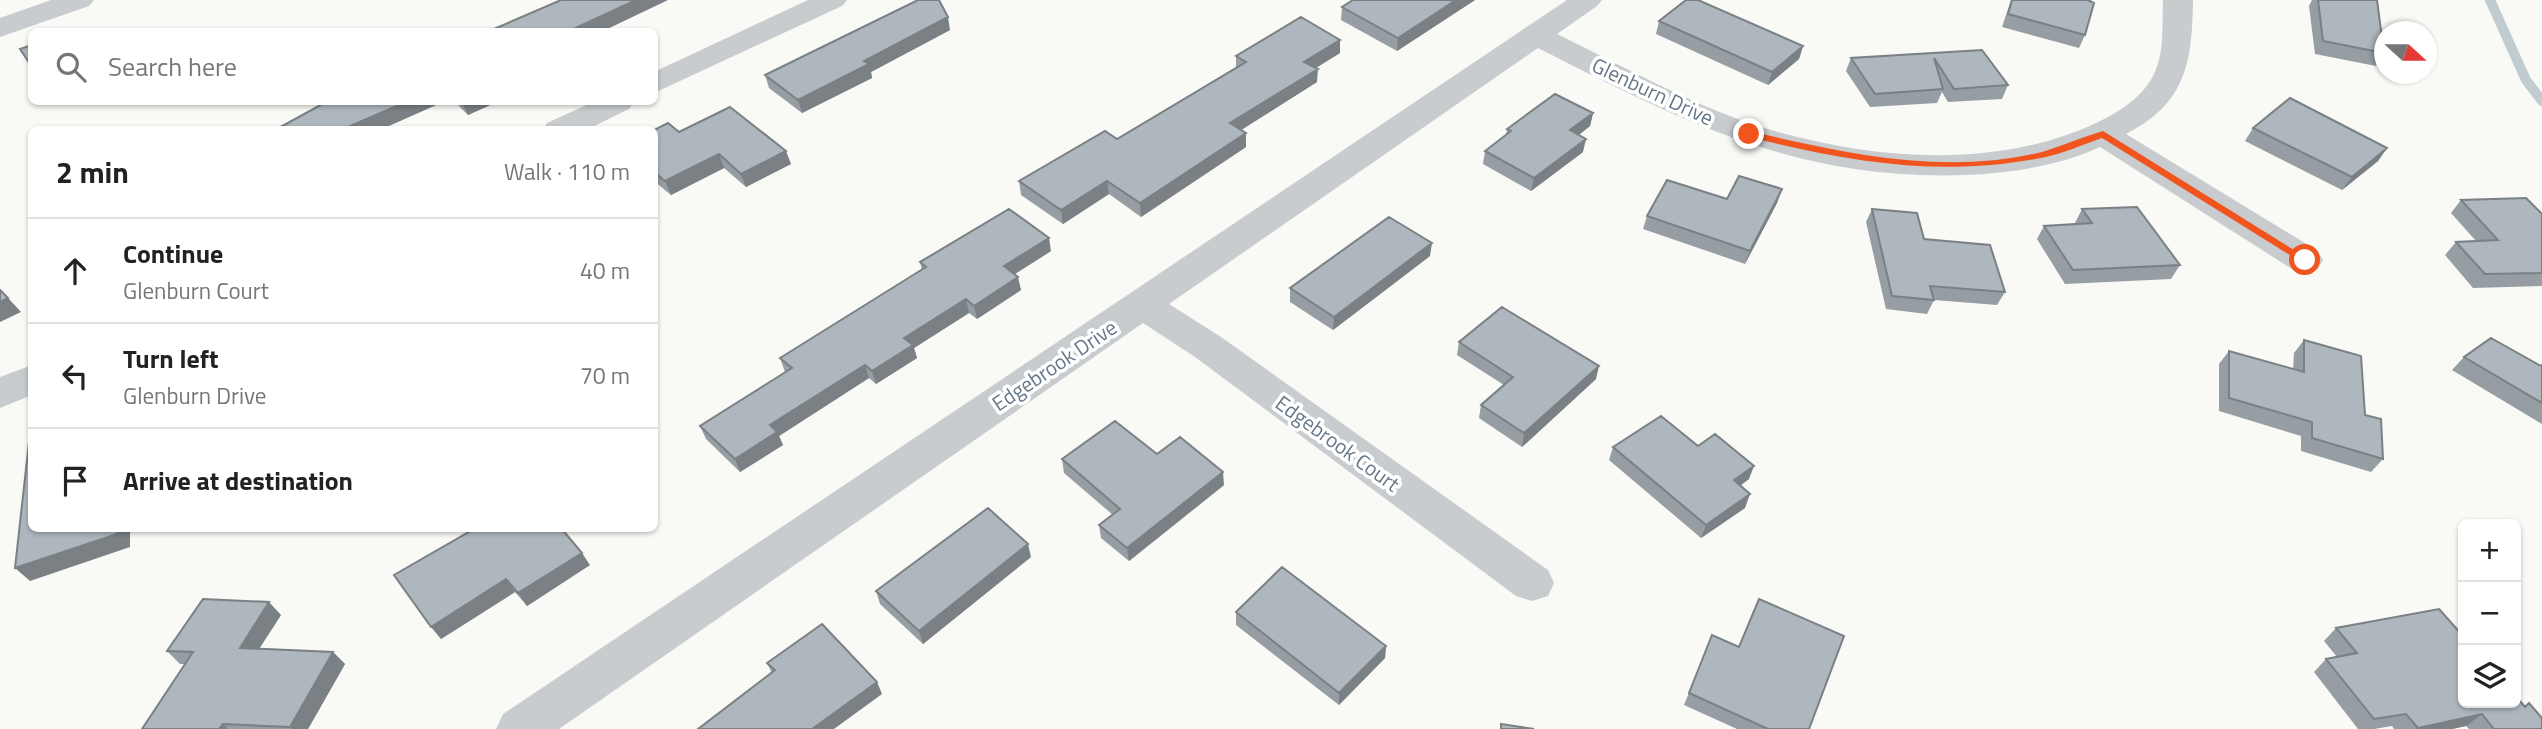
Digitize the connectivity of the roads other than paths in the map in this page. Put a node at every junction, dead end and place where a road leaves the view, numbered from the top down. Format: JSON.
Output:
{"nodes":[{"id":1,"x":79,"y":0,"type":"edge"},
{"id":2,"x":832,"y":0,"type":"edge"},
{"id":3,"x":1587,"y":0,"type":"edge"},
{"id":4,"x":2178,"y":0,"type":"edge"},
{"id":5,"x":0,"y":28,"type":"edge"},
{"id":6,"x":1536,"y":36,"type":"junction"},
{"id":7,"x":658,"y":82,"type":"edge"},
{"id":8,"x":612,"y":105,"type":"edge"},
{"id":9,"x":567,"y":126,"type":"edge"},
{"id":10,"x":2103,"y":134,"type":"junction"},
{"id":11,"x":2305,"y":260,"type":"dead end"},
{"id":12,"x":1143,"y":305,"type":"junction"},
{"id":13,"x":28,"y":381,"type":"edge"},
{"id":14,"x":0,"y":393,"type":"edge"},
{"id":15,"x":1532,"y":583,"type":"dead end"},
{"id":16,"x":520,"y":729,"type":"edge"}],
"edges":[{"from":1,"to":5,"type":"street"},
{"from":2,"to":7,"type":"street"},
{"from":3,"to":6,"type":"street","name":"Edgebrook Drive"},
{"from":4,"to":10,"type":"street","name":"Glenburn Drive"},
{"from":6,"to":10,"type":"street","name":"Glenburn Drive"},
{"from":6,"to":12,"type":"street","name":"Edgebrook Drive"},
{"from":8,"to":9,"type":"street"},
{"from":10,"to":11,"type":"street"},
{"from":12,"to":15,"type":"street","name":"Edgebrook Court"},
{"from":12,"to":16,"type":"street","name":"Edgebrook Drive"},
{"from":13,"to":14,"type":"street"}]}
